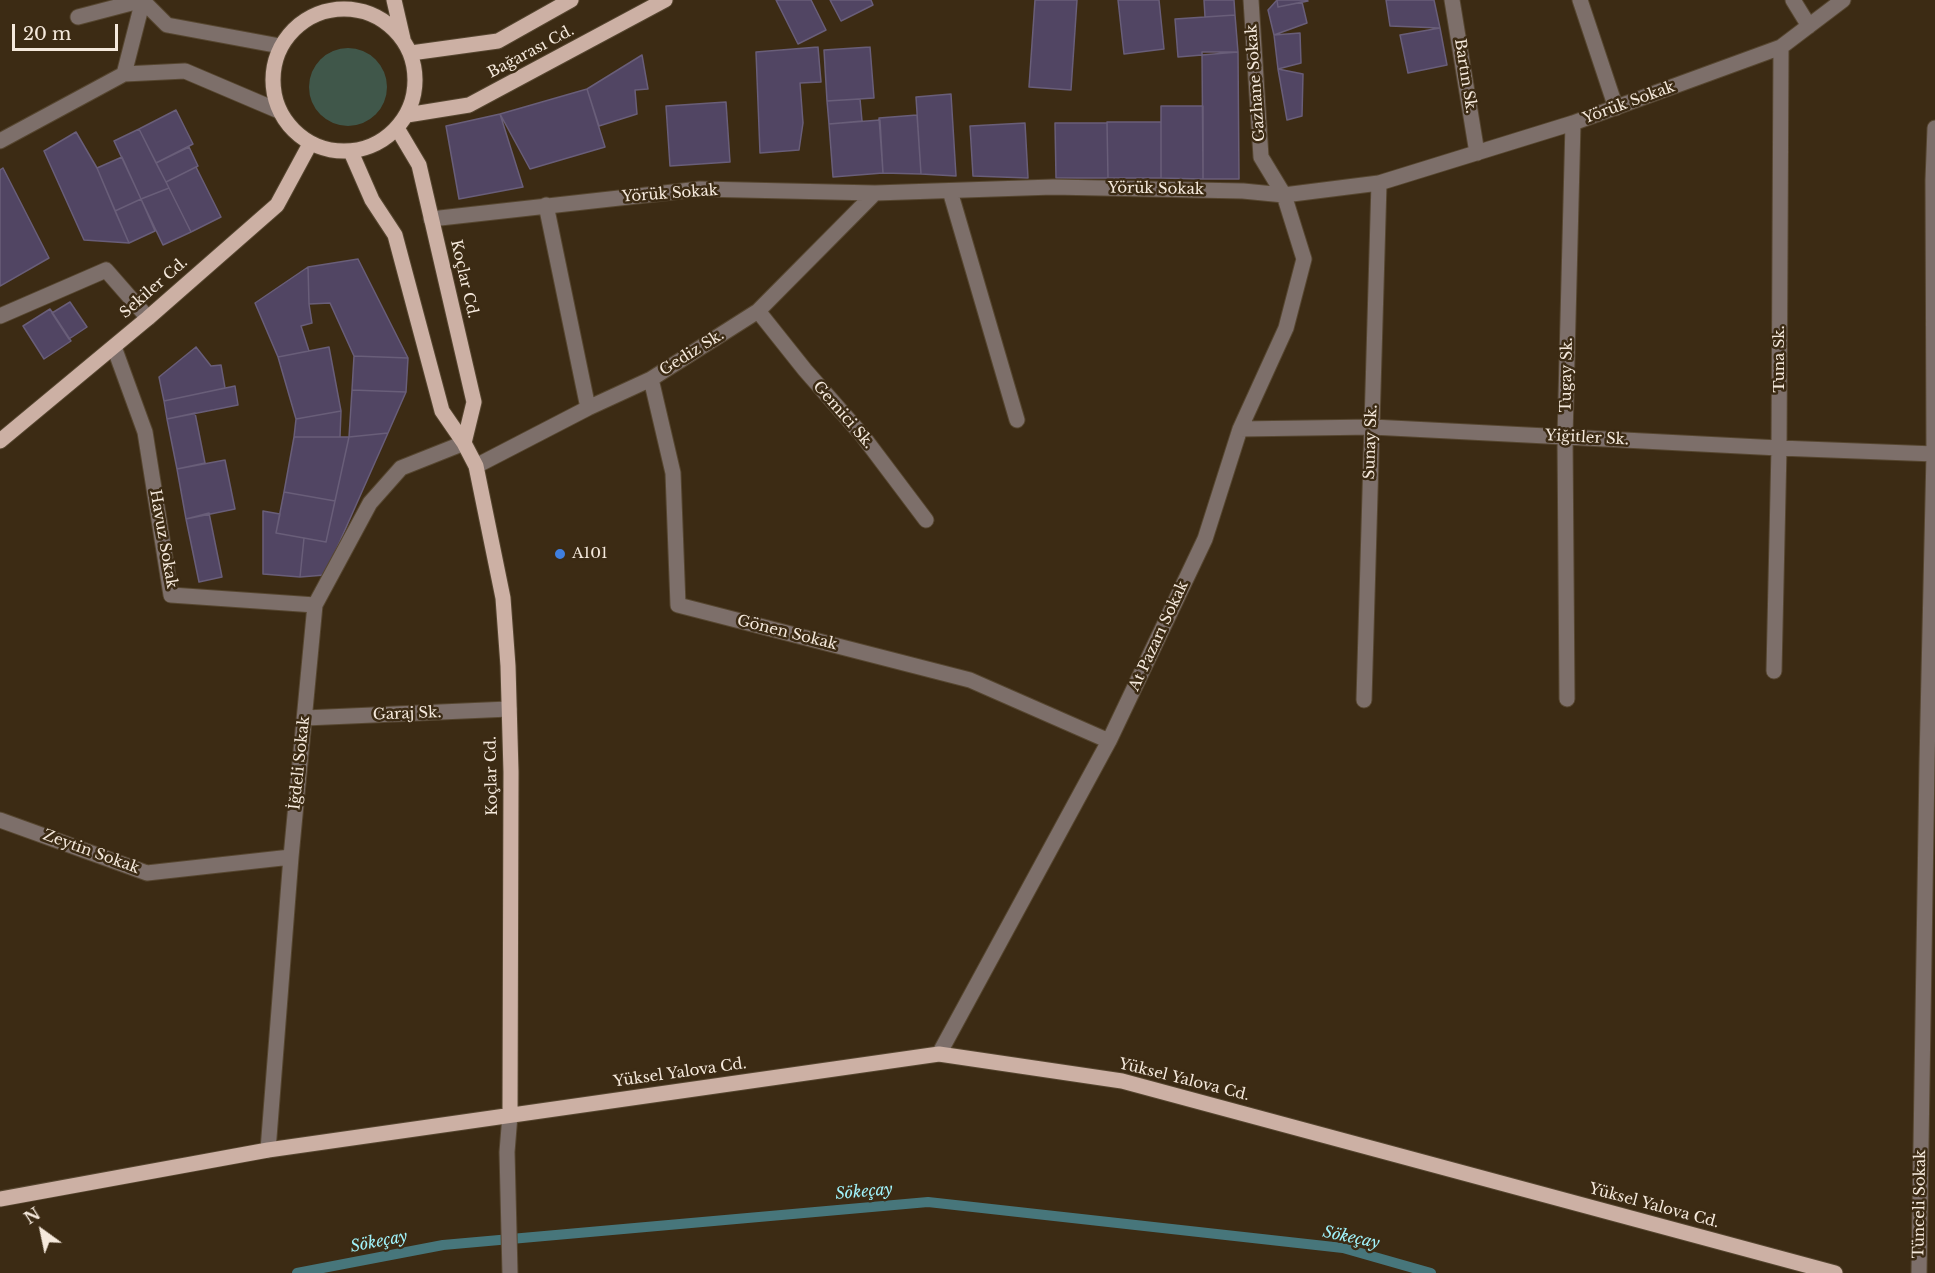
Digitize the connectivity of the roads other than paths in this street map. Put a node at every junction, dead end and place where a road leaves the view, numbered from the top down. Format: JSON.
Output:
{"nodes":[{"id":1,"x":143,"y":0,"type":"edge"},
{"id":2,"x":394,"y":0,"type":"edge"},
{"id":3,"x":571,"y":0,"type":"edge"},
{"id":4,"x":665,"y":0,"type":"edge"},
{"id":5,"x":1251,"y":0,"type":"edge"},
{"id":6,"x":1452,"y":0,"type":"edge"},
{"id":7,"x":1580,"y":0,"type":"edge"},
{"id":8,"x":1793,"y":0,"type":"edge"},
{"id":9,"x":1844,"y":0,"type":"edge"},
{"id":10,"x":317,"y":7,"type":"edge"},
{"id":11,"x":78,"y":17,"type":"dead end"},
{"id":12,"x":1809,"y":26,"type":"junction"},
{"id":13,"x":403,"y":39,"type":"junction"},
{"id":14,"x":280,"y":46,"type":"junction"},
{"id":15,"x":1781,"y":47,"type":"junction"},
{"id":16,"x":411,"y":53,"type":"junction"},
{"id":17,"x":124,"y":74,"type":"junction"},
{"id":18,"x":1616,"y":108,"type":"junction"},
{"id":19,"x":279,"y":111,"type":"junction"},
{"id":20,"x":407,"y":115,"type":"junction"},
{"id":21,"x":1573,"y":123,"type":"junction"},
{"id":22,"x":397,"y":128,"type":"junction"},
{"id":23,"x":1935,"y":128,"type":"edge"},
{"id":24,"x":0,"y":141,"type":"edge"},
{"id":25,"x":310,"y":144,"type":"junction"},
{"id":26,"x":351,"y":152,"type":"junction"},
{"id":27,"x":1477,"y":153,"type":"junction"},
{"id":28,"x":1934,"y":180,"type":"edge"},
{"id":29,"x":1379,"y":183,"type":"junction"},
{"id":30,"x":950,"y":191,"type":"junction"},
{"id":31,"x":875,"y":193,"type":"junction"},
{"id":32,"x":1284,"y":195,"type":"junction"},
{"id":33,"x":546,"y":205,"type":"junction"},
{"id":34,"x":431,"y":219,"type":"junction"},
{"id":35,"x":758,"y":311,"type":"junction"},
{"id":36,"x":1934,"y":314,"type":"edge"},
{"id":37,"x":0,"y":316,"type":"edge"},
{"id":38,"x":148,"y":318,"type":"junction"},
{"id":39,"x":114,"y":347,"type":"junction"},
{"id":40,"x":651,"y":379,"type":"junction"},
{"id":41,"x":588,"y":408,"type":"junction"},
{"id":42,"x":1017,"y":420,"type":"dead end"},
{"id":43,"x":1372,"y":427,"type":"junction"},
{"id":44,"x":1240,"y":429,"type":"junction"},
{"id":45,"x":1565,"y":437,"type":"junction"},
{"id":46,"x":0,"y":441,"type":"edge"},
{"id":47,"x":464,"y":443,"type":"junction"},
{"id":48,"x":1779,"y":448,"type":"junction"},
{"id":49,"x":1934,"y":454,"type":"edge"},
{"id":50,"x":476,"y":466,"type":"junction"},
{"id":51,"x":926,"y":520,"type":"dead end"},
{"id":52,"x":315,"y":605,"type":"junction"},
{"id":53,"x":1774,"y":671,"type":"dead end"},
{"id":54,"x":1567,"y":699,"type":"dead end"},
{"id":55,"x":1364,"y":700,"type":"dead end"},
{"id":56,"x":509,"y":710,"type":"junction"},
{"id":57,"x":305,"y":718,"type":"junction"},
{"id":58,"x":1109,"y":741,"type":"junction"},
{"id":59,"x":1931,"y":763,"type":"edge"},
{"id":60,"x":0,"y":820,"type":"edge"},
{"id":61,"x":291,"y":858,"type":"junction"},
{"id":62,"x":1929,"y":980,"type":"edge"},
{"id":63,"x":939,"y":1054,"type":"junction"},
{"id":64,"x":510,"y":1115,"type":"junction"},
{"id":65,"x":268,"y":1150,"type":"junction"},
{"id":66,"x":0,"y":1199,"type":"edge"},
{"id":67,"x":1928,"y":1221,"type":"edge"},
{"id":68,"x":510,"y":1273,"type":"edge"},
{"id":69,"x":1835,"y":1273,"type":"edge"},
{"id":70,"x":1919,"y":1273,"type":"edge"}],
"edges":[{"from":1,"to":11,"type":"street"},
{"from":1,"to":14,"type":"street"},
{"from":1,"to":17,"type":"street"},
{"from":2,"to":13,"type":"main road"},
{"from":3,"to":16,"type":"main road"},
{"from":4,"to":20,"type":"main road","name":"Bağarası Cd."},
{"from":5,"to":32,"type":"street","name":"Gazhane Sokak"},
{"from":6,"to":27,"type":"street","name":"Bartın Sk."},
{"from":7,"to":18,"type":"street"},
{"from":8,"to":12,"type":"street"},
{"from":9,"to":12,"type":"street","name":"Yörük Sokak"},
{"from":10,"to":13,"type":"main road"},
{"from":10,"to":14,"type":"main road"},
{"from":12,"to":15,"type":"street","name":"Yörük Sokak"},
{"from":13,"to":16,"type":"main road"},
{"from":14,"to":19,"type":"main road"},
{"from":15,"to":18,"type":"street","name":"Yörük Sokak"},
{"from":15,"to":48,"type":"street","name":"Tuna Sk."},
{"from":16,"to":20,"type":"main road"},
{"from":17,"to":19,"type":"street"},
{"from":17,"to":24,"type":"street"},
{"from":18,"to":21,"type":"street","name":"Yörük Sokak"},
{"from":19,"to":25,"type":"main road"},
{"from":20,"to":22,"type":"main road"},
{"from":21,"to":27,"type":"street","name":"Yörük Sokak"},
{"from":21,"to":45,"type":"street","name":"Tugay Sk."},
{"from":22,"to":26,"type":"main road"},
{"from":22,"to":34,"type":"main road","name":"Koçlar Cd."},
{"from":23,"to":28,"type":"street","name":"Tünceli Sokak"},
{"from":25,"to":26,"type":"main road"},
{"from":25,"to":38,"type":"main road","name":"Sekiler Cd."},
{"from":26,"to":47,"type":"main road","name":"Koçlar Cd."},
{"from":27,"to":29,"type":"street","name":"Yörük Sokak"},
{"from":28,"to":36,"type":"street","name":"Tünceli Sokak"},
{"from":29,"to":32,"type":"street","name":"Yörük Sokak"},
{"from":29,"to":43,"type":"street","name":"Sunay Sk."},
{"from":30,"to":31,"type":"street","name":"Yörük Sokak"},
{"from":30,"to":32,"type":"street","name":"Yörük Sokak"},
{"from":30,"to":42,"type":"street"},
{"from":31,"to":33,"type":"street","name":"Yörük Sokak"},
{"from":31,"to":35,"type":"street","name":"Gediz Sk."},
{"from":32,"to":44,"type":"street","name":"At Pazarı Sokak"},
{"from":33,"to":34,"type":"street","name":"Yörük Sokak"},
{"from":33,"to":41,"type":"street"},
{"from":34,"to":47,"type":"main road","name":"Koçlar Cd."},
{"from":35,"to":40,"type":"street","name":"Gediz Sk."},
{"from":35,"to":51,"type":"street","name":"Gemici Sk."},
{"from":36,"to":49,"type":"street","name":"Tünceli Sokak"},
{"from":37,"to":38,"type":"street"},
{"from":38,"to":39,"type":"main road","name":"Sekiler Cd."},
{"from":39,"to":46,"type":"main road","name":"Sekiler Cd."},
{"from":39,"to":52,"type":"street","name":"Havuz Sokak"},
{"from":40,"to":41,"type":"street","name":"Gediz Sk."},
{"from":40,"to":58,"type":"street","name":"Gönen Sokak"},
{"from":41,"to":50,"type":"street","name":"Gediz Sk."},
{"from":43,"to":44,"type":"street","name":"Yiğitler Sk."},
{"from":43,"to":45,"type":"street","name":"Yiğitler Sk."},
{"from":43,"to":55,"type":"street","name":"Sunay Sk."},
{"from":44,"to":58,"type":"street","name":"At Pazarı Sokak"},
{"from":45,"to":48,"type":"street","name":"Yiğitler Sk."},
{"from":45,"to":54,"type":"street","name":"Tugay Sk."},
{"from":47,"to":50,"type":"main road","name":"Koçlar Cd."},
{"from":47,"to":52,"type":"street","name":"İğdeli Sokak"},
{"from":48,"to":49,"type":"street","name":"Yiğitler Sk."},
{"from":48,"to":53,"type":"street","name":"Tuna Sk."},
{"from":49,"to":59,"type":"street","name":"Tünceli Sokak"},
{"from":50,"to":56,"type":"main road","name":"Koçlar Cd."},
{"from":52,"to":57,"type":"street","name":"İğdeli Sokak"},
{"from":56,"to":57,"type":"street","name":"Garaj Sk."},
{"from":56,"to":64,"type":"main road","name":"Koçlar Cd."},
{"from":57,"to":61,"type":"street","name":"İğdeli Sokak"},
{"from":58,"to":63,"type":"street","name":"At Pazarı Sokak"},
{"from":59,"to":62,"type":"street","name":"Tünceli Sokak"},
{"from":60,"to":61,"type":"street","name":"Zeytin Sokak"},
{"from":61,"to":65,"type":"street","name":"İğdeli Sokak"},
{"from":62,"to":67,"type":"street","name":"Tünceli Sokak"},
{"from":63,"to":64,"type":"main road","name":"Yüksel Yalova Cd."},
{"from":63,"to":69,"type":"main road","name":"Yüksel Yalova Cd."},
{"from":64,"to":65,"type":"main road","name":"Yüksel Yalova Cd."},
{"from":64,"to":68,"type":"street"},
{"from":65,"to":66,"type":"main road","name":"Yüksel Yalova Cd."},
{"from":67,"to":70,"type":"street","name":"Tünceli Sokak"}]}
